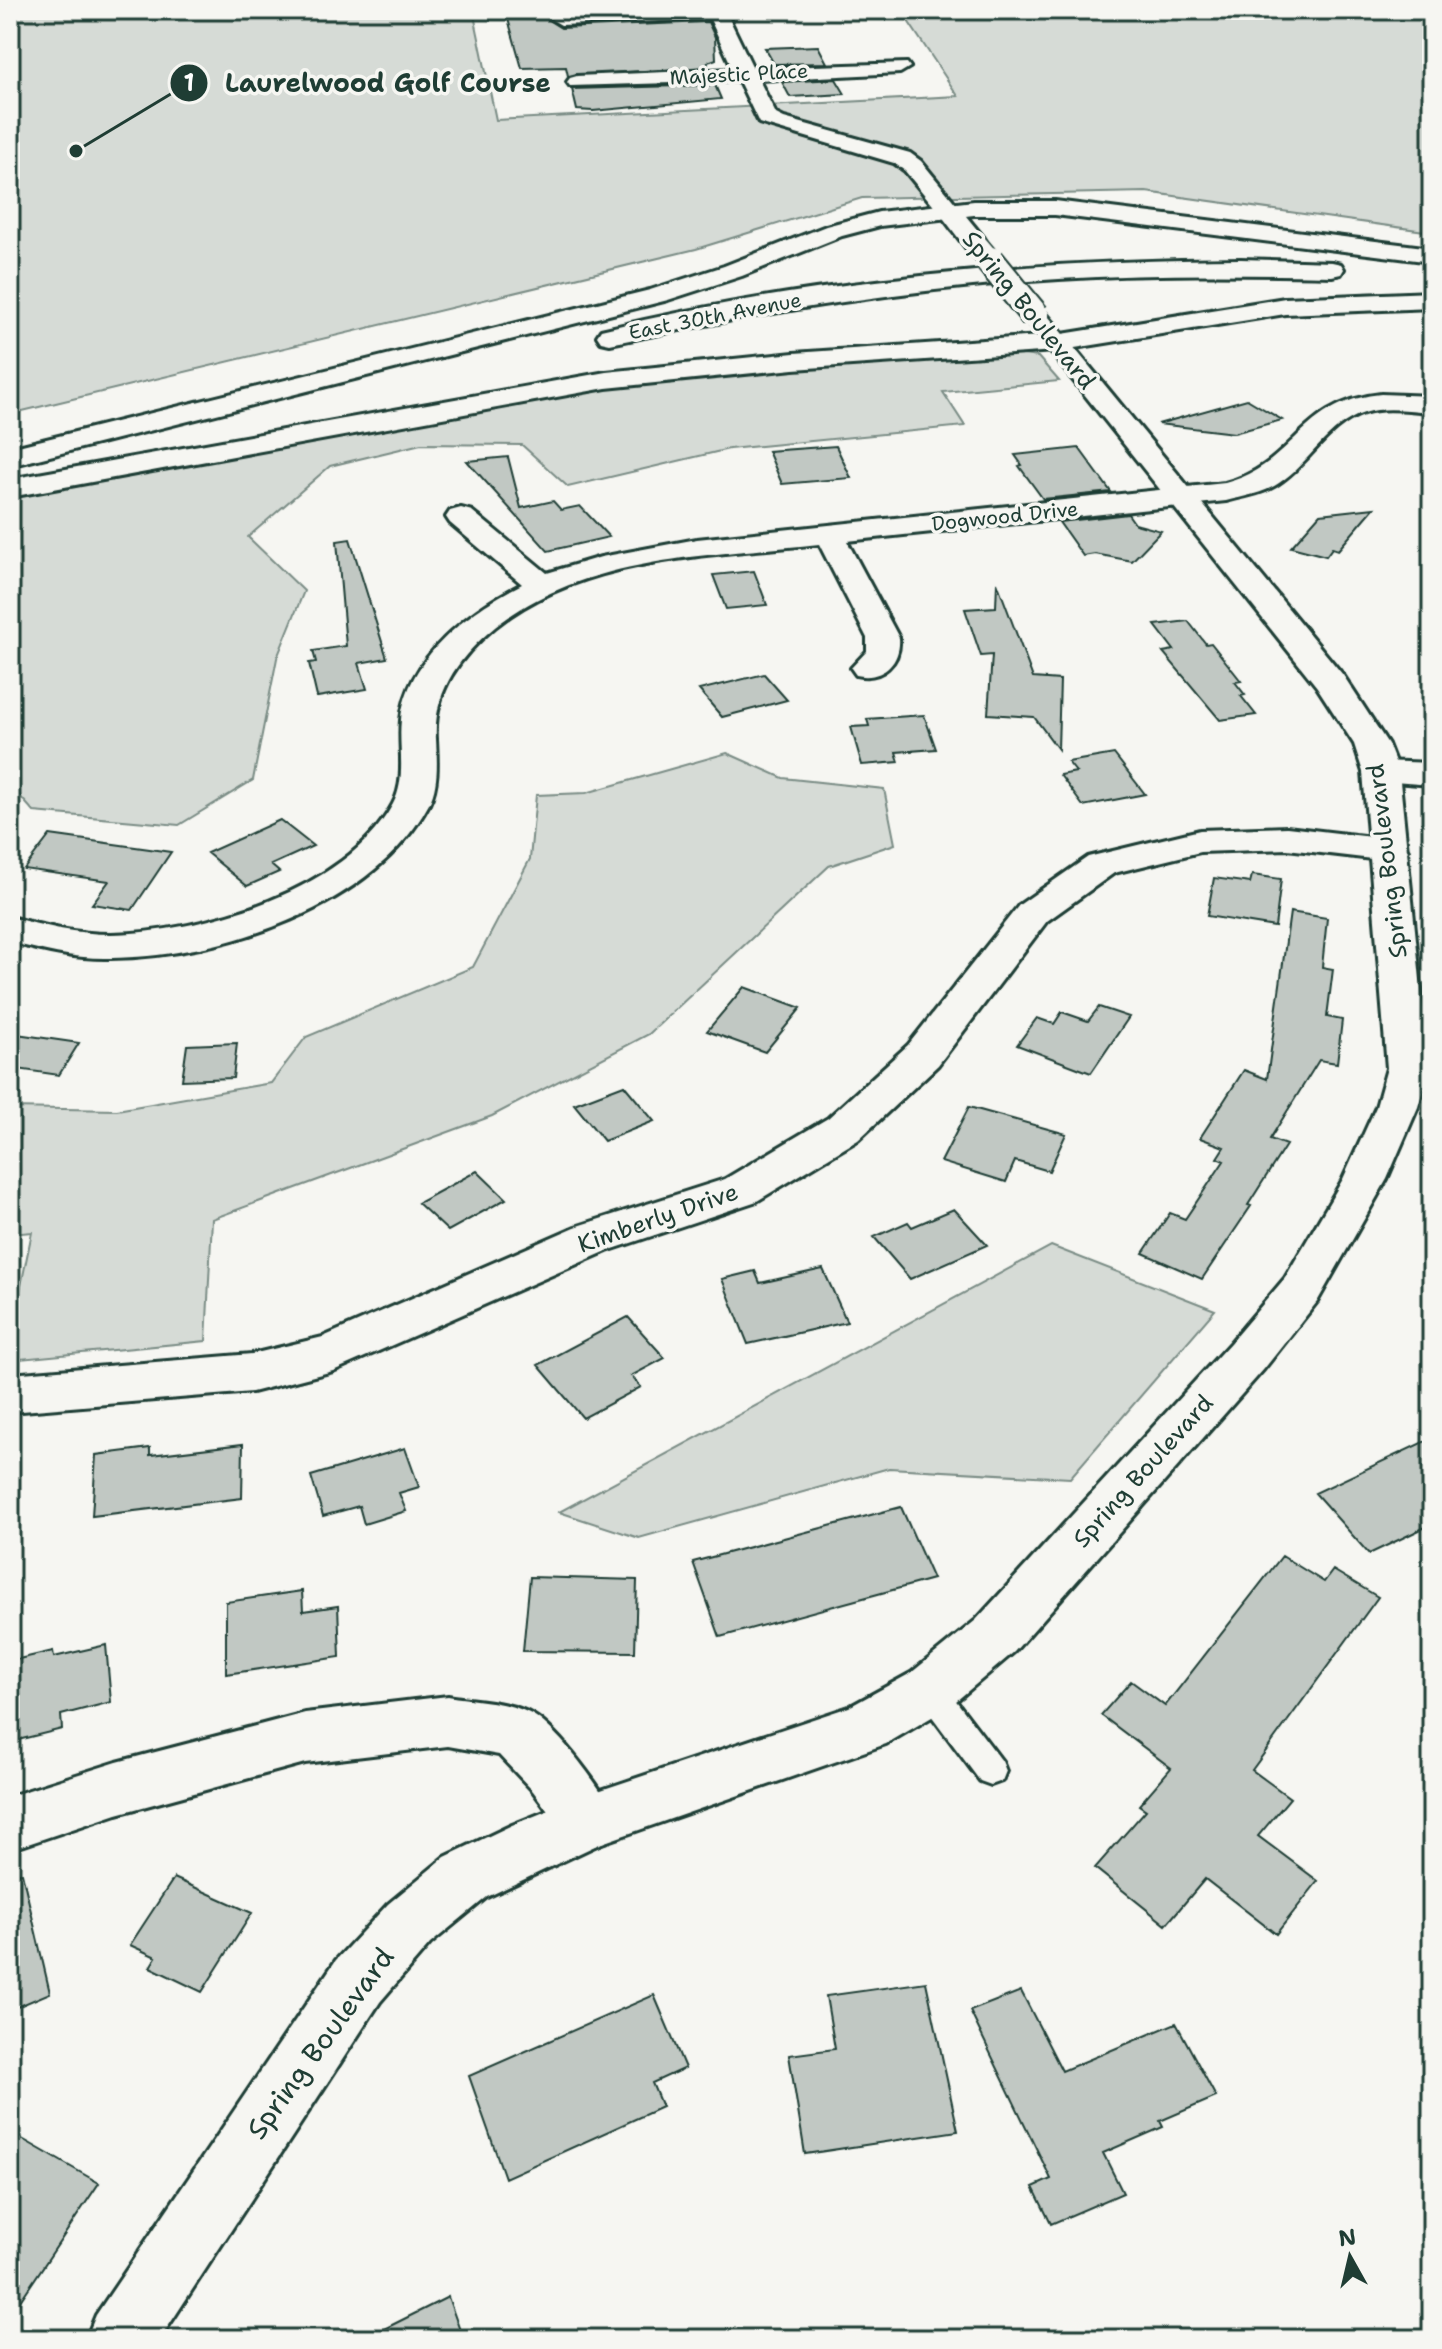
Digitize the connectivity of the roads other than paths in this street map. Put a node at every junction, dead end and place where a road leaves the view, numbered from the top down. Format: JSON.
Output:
{"nodes":[{"id":1,"x":561,"y":19,"type":"dead end"},
{"id":2,"x":900,"y":67,"type":"dead end"},
{"id":3,"x":745,"y":74,"type":"junction"},
{"id":4,"x":577,"y":82,"type":"dead end"},
{"id":5,"x":949,"y":210,"type":"junction"},
{"id":6,"x":1432,"y":255,"type":"edge"},
{"id":7,"x":1432,"y":275,"type":"edge"},
{"id":8,"x":1432,"y":300,"type":"edge"},
{"id":9,"x":1046,"y":329,"type":"junction"},
{"id":10,"x":582,"y":343,"type":"dead end"},
{"id":11,"x":535,"y":353,"type":"dead end"},
{"id":12,"x":1432,"y":404,"type":"edge"},
{"id":13,"x":10,"y":457,"type":"edge"},
{"id":14,"x":10,"y":468,"type":"edge"},
{"id":15,"x":10,"y":488,"type":"edge"},
{"id":16,"x":1180,"y":497,"type":"junction"},
{"id":17,"x":461,"y":517,"type":"dead end"},
{"id":18,"x":829,"y":535,"type":"junction"},
{"id":19,"x":541,"y":584,"type":"junction"},
{"id":20,"x":868,"y":668,"type":"dead end"},
{"id":21,"x":1381,"y":772,"type":"junction"},
{"id":22,"x":1432,"y":774,"type":"edge"},
{"id":23,"x":1389,"y":850,"type":"junction"},
{"id":24,"x":10,"y":929,"type":"edge"},
{"id":25,"x":10,"y":1393,"type":"edge"},
{"id":26,"x":930,"y":1690,"type":"junction"},
{"id":27,"x":991,"y":1771,"type":"dead end"},
{"id":28,"x":589,"y":1821,"type":"junction"},
{"id":29,"x":10,"y":1823,"type":"edge"},
{"id":30,"x":120,"y":2339,"type":"edge"}],
"edges":[{"from":1,"to":3,"type":"street","name":"Spring Boulevard"},
{"from":2,"to":3,"type":"street","name":"Majestic Place"},
{"from":3,"to":4,"type":"street","name":"Majestic Place"},
{"from":3,"to":5,"type":"street","name":"Spring Boulevard"},
{"from":5,"to":6,"type":"street"},
{"from":5,"to":9,"type":"street","name":"Spring Boulevard","bridge":true},
{"from":5,"to":13,"type":"street"},
{"from":7,"to":10,"type":"street","name":"East 30th Avenue"},
{"from":8,"to":9,"type":"street"},
{"from":9,"to":15,"type":"street"},
{"from":9,"to":16,"type":"street","name":"Spring Boulevard"},
{"from":11,"to":14,"type":"street"},
{"from":12,"to":16,"type":"street","name":"Dogwood Drive"},
{"from":16,"to":18,"type":"street","name":"Dogwood Drive"},
{"from":16,"to":21,"type":"street","name":"Spring Boulevard"},
{"from":17,"to":19,"type":"street"},
{"from":18,"to":19,"type":"street","name":"Dogwood Drive"},
{"from":18,"to":20,"type":"street"},
{"from":19,"to":24,"type":"street","name":"Dogwood Drive"},
{"from":21,"to":22,"type":"street"},
{"from":21,"to":23,"type":"street","name":"Spring Boulevard"},
{"from":23,"to":25,"type":"street","name":"Kimberly Drive"},
{"from":23,"to":26,"type":"street","name":"Spring Boulevard"},
{"from":26,"to":27,"type":"lane"},
{"from":26,"to":28,"type":"street","name":"Spring Boulevard"},
{"from":28,"to":29,"type":"street"},
{"from":28,"to":30,"type":"street","name":"Spring Boulevard"}]}
